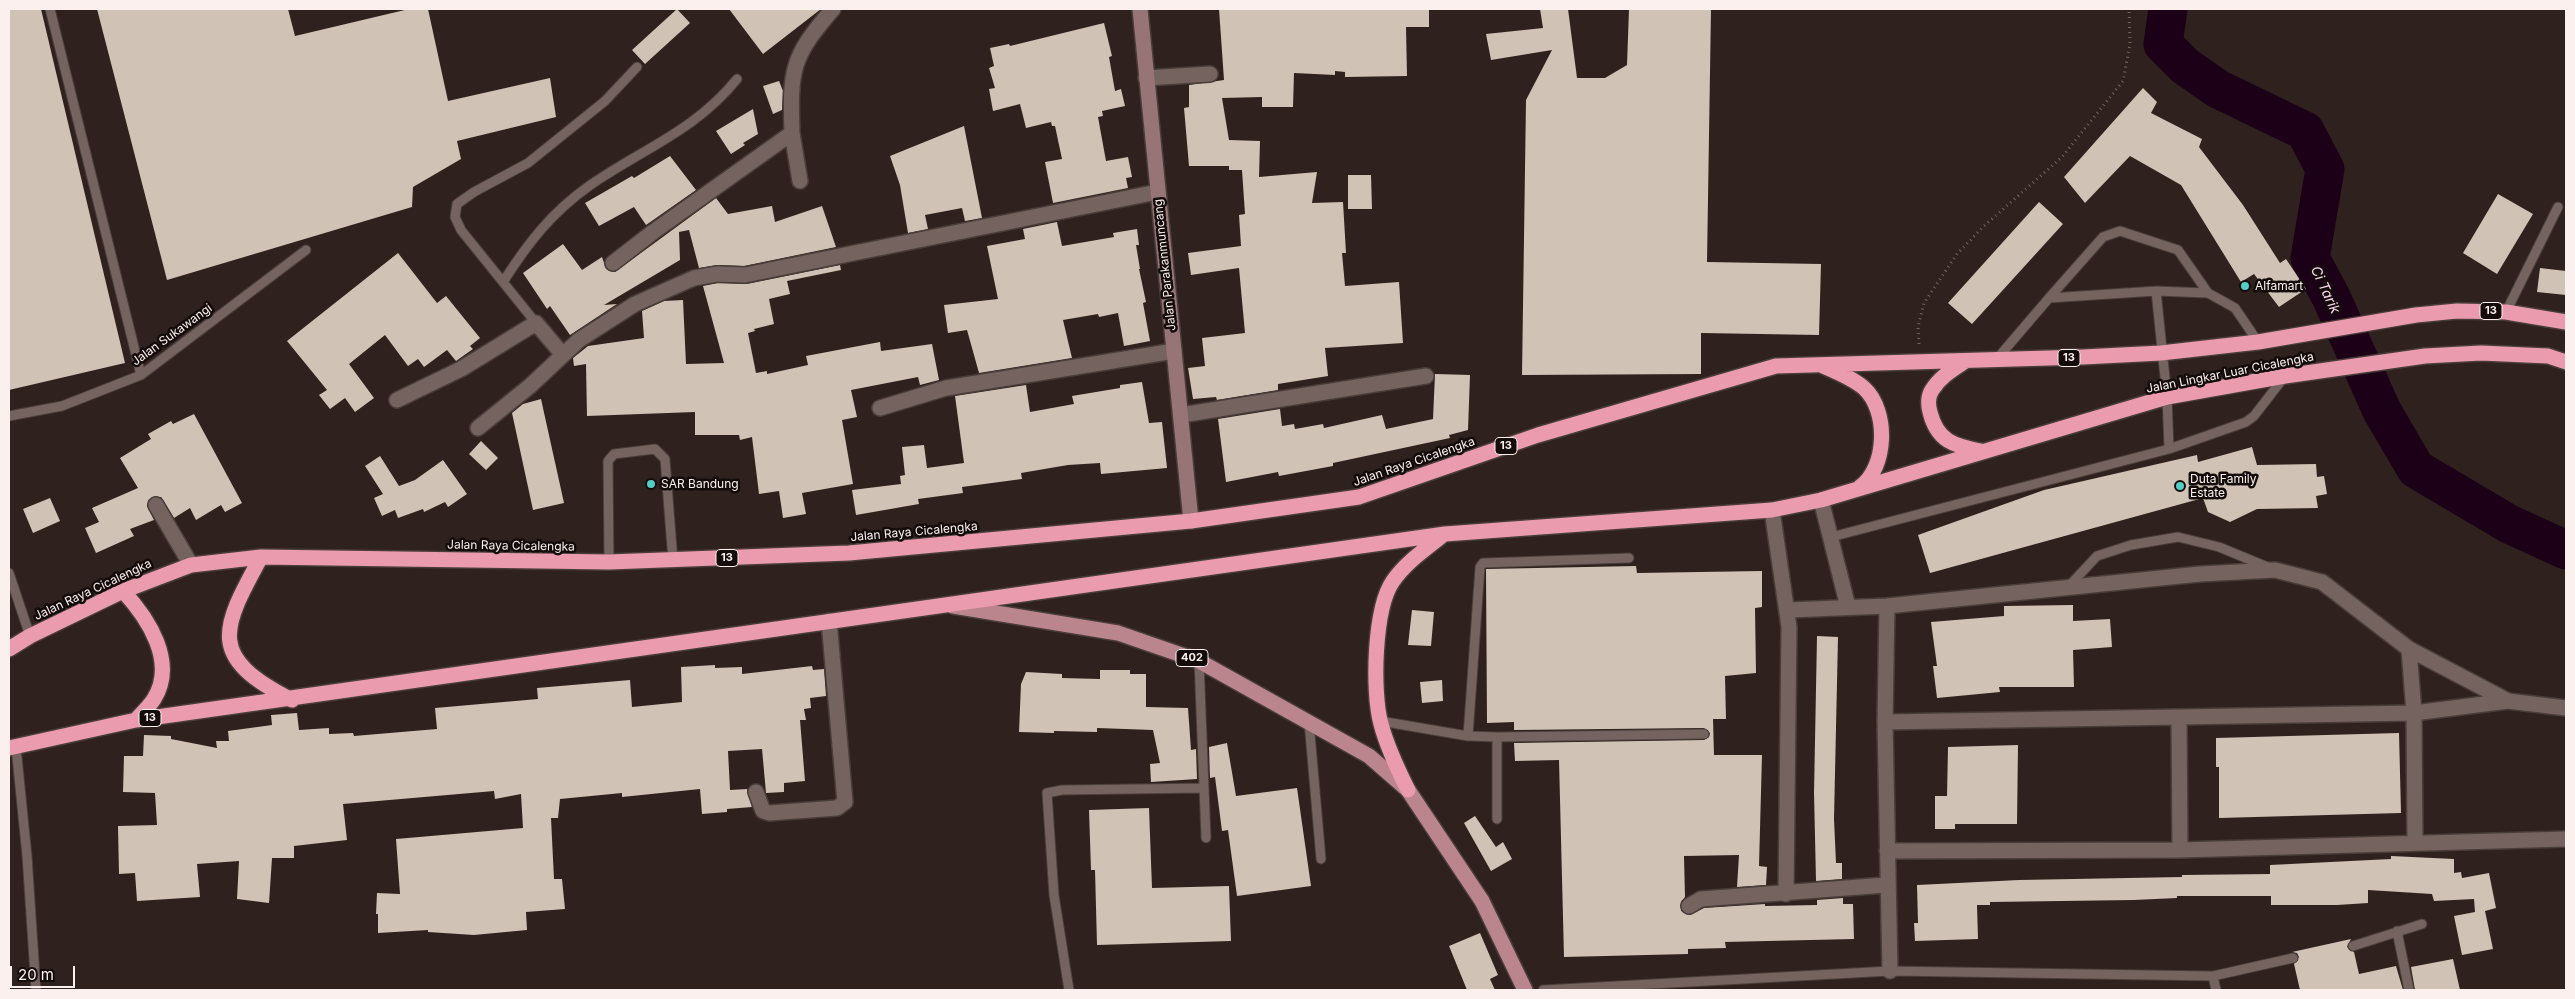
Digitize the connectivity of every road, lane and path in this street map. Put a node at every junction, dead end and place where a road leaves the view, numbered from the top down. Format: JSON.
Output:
{"nodes":[{"id":1,"x":50,"y":9,"type":"edge"},
{"id":2,"x":833,"y":9,"type":"edge"},
{"id":3,"x":1140,"y":9,"type":"edge"},
{"id":4,"x":2129,"y":9,"type":"edge"},
{"id":5,"x":637,"y":67,"type":"dead end"},
{"id":6,"x":1210,"y":74,"type":"dead end"},
{"id":7,"x":1146,"y":78,"type":"junction"},
{"id":8,"x":737,"y":79,"type":"dead end"},
{"id":9,"x":792,"y":133,"type":"junction"},
{"id":10,"x":800,"y":181,"type":"dead end"},
{"id":11,"x":1158,"y":192,"type":"junction"},
{"id":12,"x":2558,"y":207,"type":"dead end"},
{"id":13,"x":306,"y":250,"type":"dead end"},
{"id":14,"x":613,"y":263,"type":"dead end"},
{"id":15,"x":503,"y":282,"type":"junction"},
{"id":16,"x":2156,"y":291,"type":"junction"},
{"id":17,"x":2208,"y":293,"type":"junction"},
{"id":18,"x":2049,"y":298,"type":"junction"},
{"id":19,"x":2506,"y":312,"type":"junction"},
{"id":20,"x":2566,"y":322,"type":"edge"},
{"id":21,"x":536,"y":323,"type":"junction"},
{"id":22,"x":2258,"y":342,"type":"junction"},
{"id":23,"x":1174,"y":351,"type":"junction"},
{"id":24,"x":2161,"y":353,"type":"junction"},
{"id":25,"x":563,"y":356,"type":"junction"},
{"id":26,"x":1996,"y":360,"type":"junction"},
{"id":27,"x":1920,"y":362,"type":"junction"},
{"id":28,"x":1964,"y":362,"type":"junction"},
{"id":29,"x":2566,"y":362,"type":"edge"},
{"id":30,"x":1819,"y":364,"type":"junction"},
{"id":31,"x":141,"y":375,"type":"junction"},
{"id":32,"x":1426,"y":376,"type":"dead end"},
{"id":33,"x":2286,"y":376,"type":"junction"},
{"id":34,"x":2167,"y":397,"type":"junction"},
{"id":35,"x":397,"y":400,"type":"dead end"},
{"id":36,"x":880,"y":408,"type":"dead end"},
{"id":37,"x":1181,"y":415,"type":"junction"},
{"id":38,"x":9,"y":416,"type":"edge"},
{"id":39,"x":478,"y":428,"type":"dead end"},
{"id":40,"x":2169,"y":450,"type":"junction"},
{"id":41,"x":1982,"y":451,"type":"junction"},
{"id":42,"x":1855,"y":490,"type":"junction"},
{"id":43,"x":1821,"y":500,"type":"junction"},
{"id":44,"x":156,"y":505,"type":"dead end"},
{"id":45,"x":1772,"y":510,"type":"junction"},
{"id":46,"x":1191,"y":520,"type":"junction"},
{"id":47,"x":1444,"y":534,"type":"junction"},
{"id":48,"x":1831,"y":537,"type":"junction"},
{"id":49,"x":261,"y":557,"type":"junction"},
{"id":50,"x":1629,"y":558,"type":"dead end"},
{"id":51,"x":673,"y":561,"type":"junction"},
{"id":52,"x":609,"y":562,"type":"junction"},
{"id":53,"x":191,"y":565,"type":"junction"},
{"id":54,"x":2275,"y":570,"type":"junction"},
{"id":55,"x":9,"y":573,"type":"edge"},
{"id":56,"x":2068,"y":588,"type":"junction"},
{"id":57,"x":123,"y":591,"type":"junction"},
{"id":58,"x":944,"y":604,"type":"junction"},
{"id":59,"x":1887,"y":606,"type":"junction"},
{"id":60,"x":1848,"y":607,"type":"junction"},
{"id":61,"x":1788,"y":610,"type":"junction"},
{"id":62,"x":829,"y":621,"type":"junction"},
{"id":63,"x":30,"y":636,"type":"junction"},
{"id":64,"x":9,"y":649,"type":"edge"},
{"id":65,"x":2409,"y":650,"type":"junction"},
{"id":66,"x":1200,"y":661,"type":"junction"},
{"id":67,"x":292,"y":700,"type":"junction"},
{"id":68,"x":2508,"y":701,"type":"junction"},
{"id":69,"x":2566,"y":708,"type":"edge"},
{"id":70,"x":2414,"y":713,"type":"junction"},
{"id":71,"x":2179,"y":718,"type":"junction"},
{"id":72,"x":136,"y":720,"type":"junction"},
{"id":73,"x":1380,"y":721,"type":"junction"},
{"id":74,"x":1309,"y":722,"type":"junction"},
{"id":75,"x":1885,"y":722,"type":"junction"},
{"id":76,"x":1704,"y":734,"type":"dead end"},
{"id":77,"x":1468,"y":736,"type":"junction"},
{"id":78,"x":1497,"y":737,"type":"junction"},
{"id":79,"x":12,"y":747,"type":"edge"},
{"id":80,"x":1204,"y":788,"type":"junction"},
{"id":81,"x":1408,"y":790,"type":"junction"},
{"id":82,"x":756,"y":792,"type":"dead end"},
{"id":83,"x":1497,"y":819,"type":"dead end"},
{"id":84,"x":1206,"y":838,"type":"dead end"},
{"id":85,"x":2566,"y":839,"type":"edge"},
{"id":86,"x":2415,"y":843,"type":"junction"},
{"id":87,"x":2180,"y":850,"type":"junction"},
{"id":88,"x":1887,"y":851,"type":"junction"},
{"id":89,"x":1321,"y":859,"type":"dead end"},
{"id":90,"x":1886,"y":885,"type":"junction"},
{"id":91,"x":1786,"y":894,"type":"junction"},
{"id":92,"x":1689,"y":906,"type":"dead end"},
{"id":93,"x":2422,"y":924,"type":"dead end"},
{"id":94,"x":2397,"y":931,"type":"junction"},
{"id":95,"x":2353,"y":946,"type":"dead end"},
{"id":96,"x":2293,"y":958,"type":"dead end"},
{"id":97,"x":1890,"y":971,"type":"junction"},
{"id":98,"x":2213,"y":976,"type":"junction"},
{"id":99,"x":36,"y":990,"type":"edge"},
{"id":100,"x":1069,"y":990,"type":"edge"},
{"id":101,"x":1524,"y":990,"type":"edge"},
{"id":102,"x":1543,"y":990,"type":"edge"},
{"id":103,"x":2216,"y":990,"type":"edge"},
{"id":104,"x":2410,"y":990,"type":"edge"}],
"edges":[{"from":1,"to":31,"type":"lane"},
{"from":2,"to":9,"type":"street"},
{"from":3,"to":7,"type":"main road","name":"Jalan Parakanmuncang"},
{"from":4,"to":27,"type":"path"},
{"from":5,"to":15,"type":"lane"},
{"from":6,"to":7,"type":"street"},
{"from":7,"to":11,"type":"main road","name":"Jalan Parakanmuncang"},
{"from":8,"to":15,"type":"lane"},
{"from":9,"to":10,"type":"street"},
{"from":9,"to":14,"type":"street"},
{"from":11,"to":23,"type":"main road","name":"Jalan Parakanmuncang"},
{"from":11,"to":25,"type":"street"},
{"from":12,"to":19,"type":"lane"},
{"from":13,"to":31,"type":"lane","name":"Jalan Sukawangi"},
{"from":15,"to":21,"type":"lane"},
{"from":16,"to":17,"type":"lane"},
{"from":16,"to":18,"type":"lane"},
{"from":16,"to":24,"type":"lane"},
{"from":17,"to":18,"type":"lane"},
{"from":17,"to":22,"type":"lane"},
{"from":18,"to":26,"type":"lane"},
{"from":19,"to":20,"type":"highway","name":"Jalan Lingkar Luar Cicalengka","number":"13"},
{"from":19,"to":22,"type":"highway","name":"Jalan Lingkar Luar Cicalengka","number":"13"},
{"from":21,"to":25,"type":"street"},
{"from":21,"to":35,"type":"street"},
{"from":22,"to":24,"type":"highway","name":"Jalan Lingkar Luar Cicalengka","number":"13"},
{"from":23,"to":36,"type":"street"},
{"from":23,"to":37,"type":"main road","name":"Jalan Parakanmuncang"},
{"from":24,"to":26,"type":"highway","name":"Jalan Lingkar Luar Cicalengka","number":"13"},
{"from":24,"to":34,"type":"lane"},
{"from":25,"to":39,"type":"street"},
{"from":26,"to":28,"type":"highway","name":"Jalan Lingkar Luar Cicalengka","number":"13"},
{"from":27,"to":28,"type":"highway","name":"Jalan Lingkar Luar Cicalengka","number":"13"},
{"from":27,"to":30,"type":"highway","name":"Jalan Lingkar Luar Cicalengka","number":"13"},
{"from":28,"to":41,"type":"highway"},
{"from":29,"to":33,"type":"highway","name":"Jalan Lingkar Luar Cicalengka","number":"13"},
{"from":30,"to":42,"type":"highway"},
{"from":30,"to":46,"type":"highway","name":"Jalan Raya Cicalengka","number":"13"},
{"from":31,"to":38,"type":"lane","name":"Jalan Sukawangi"},
{"from":32,"to":37,"type":"street"},
{"from":33,"to":34,"type":"highway","name":"Jalan Lingkar Luar Cicalengka","number":"13"},
{"from":33,"to":40,"type":"lane"},
{"from":34,"to":40,"type":"lane"},
{"from":34,"to":41,"type":"highway","name":"Jalan Lingkar Luar Cicalengka","number":"13"},
{"from":37,"to":46,"type":"main road","name":"Jalan Parakanmuncang"},
{"from":40,"to":48,"type":"lane"},
{"from":41,"to":42,"type":"highway","name":"Jalan Lingkar Luar Cicalengka","number":"13"},
{"from":42,"to":43,"type":"highway","name":"Jalan Lingkar Luar Cicalengka","number":"13"},
{"from":43,"to":45,"type":"highway","number":"13"},
{"from":43,"to":48,"type":"street"},
{"from":44,"to":53,"type":"street"},
{"from":45,"to":47,"type":"highway","number":"13"},
{"from":45,"to":61,"type":"street"},
{"from":46,"to":51,"type":"highway","name":"Jalan Raya Cicalengka","number":"13"},
{"from":47,"to":58,"type":"highway","number":"13"},
{"from":47,"to":73,"type":"highway","number":"402"},
{"from":48,"to":60,"type":"street"},
{"from":49,"to":52,"type":"highway","name":"Jalan Raya Cicalengka","number":"13"},
{"from":49,"to":53,"type":"highway","name":"Jalan Raya Cicalengka","number":"13"},
{"from":49,"to":67,"type":"highway"},
{"from":50,"to":77,"type":"lane"},
{"from":51,"to":52,"type":"highway","name":"Jalan Raya Cicalengka","number":"13"},
{"from":51,"to":52,"type":"lane"},
{"from":53,"to":57,"type":"highway","name":"Jalan Raya Cicalengka","number":"13"},
{"from":54,"to":56,"type":"street"},
{"from":54,"to":56,"type":"lane"},
{"from":54,"to":65,"type":"street"},
{"from":55,"to":63,"type":"lane"},
{"from":56,"to":59,"type":"street"},
{"from":57,"to":63,"type":"highway","name":"Jalan Raya Cicalengka","number":"13"},
{"from":57,"to":72,"type":"highway"},
{"from":58,"to":62,"type":"highway","number":"13"},
{"from":58,"to":66,"type":"main road","number":"402"},
{"from":59,"to":60,"type":"street"},
{"from":59,"to":75,"type":"street"},
{"from":60,"to":61,"type":"street"},
{"from":61,"to":91,"type":"street"},
{"from":62,"to":67,"type":"highway","number":"13"},
{"from":62,"to":82,"type":"street"},
{"from":63,"to":64,"type":"highway","name":"Jalan Raya Cicalengka","number":"13"},
{"from":65,"to":68,"type":"street"},
{"from":65,"to":70,"type":"street"},
{"from":66,"to":74,"type":"main road","number":"402"},
{"from":66,"to":80,"type":"lane"},
{"from":67,"to":72,"type":"highway","number":"13"},
{"from":68,"to":69,"type":"street"},
{"from":68,"to":70,"type":"street"},
{"from":70,"to":71,"type":"street"},
{"from":70,"to":86,"type":"street"},
{"from":71,"to":75,"type":"street"},
{"from":71,"to":87,"type":"street"},
{"from":72,"to":79,"type":"highway","number":"13"},
{"from":73,"to":77,"type":"lane"},
{"from":73,"to":81,"type":"highway","number":"402"},
{"from":74,"to":81,"type":"main road","number":"402"},
{"from":74,"to":89,"type":"lane"},
{"from":75,"to":88,"type":"street"},
{"from":76,"to":78,"type":"lane"},
{"from":77,"to":78,"type":"lane"},
{"from":78,"to":83,"type":"lane"},
{"from":79,"to":99,"type":"lane"},
{"from":80,"to":84,"type":"lane"},
{"from":80,"to":100,"type":"lane"},
{"from":81,"to":101,"type":"main road","number":"402"},
{"from":85,"to":86,"type":"street"},
{"from":86,"to":87,"type":"street"},
{"from":87,"to":88,"type":"street"},
{"from":88,"to":90,"type":"street"},
{"from":90,"to":91,"type":"street"},
{"from":90,"to":97,"type":"street"},
{"from":91,"to":92,"type":"street"},
{"from":93,"to":94,"type":"lane"},
{"from":94,"to":95,"type":"lane"},
{"from":94,"to":104,"type":"lane"},
{"from":96,"to":98,"type":"lane"},
{"from":97,"to":98,"type":"lane"},
{"from":97,"to":102,"type":"lane"},
{"from":98,"to":103,"type":"lane"}]}
